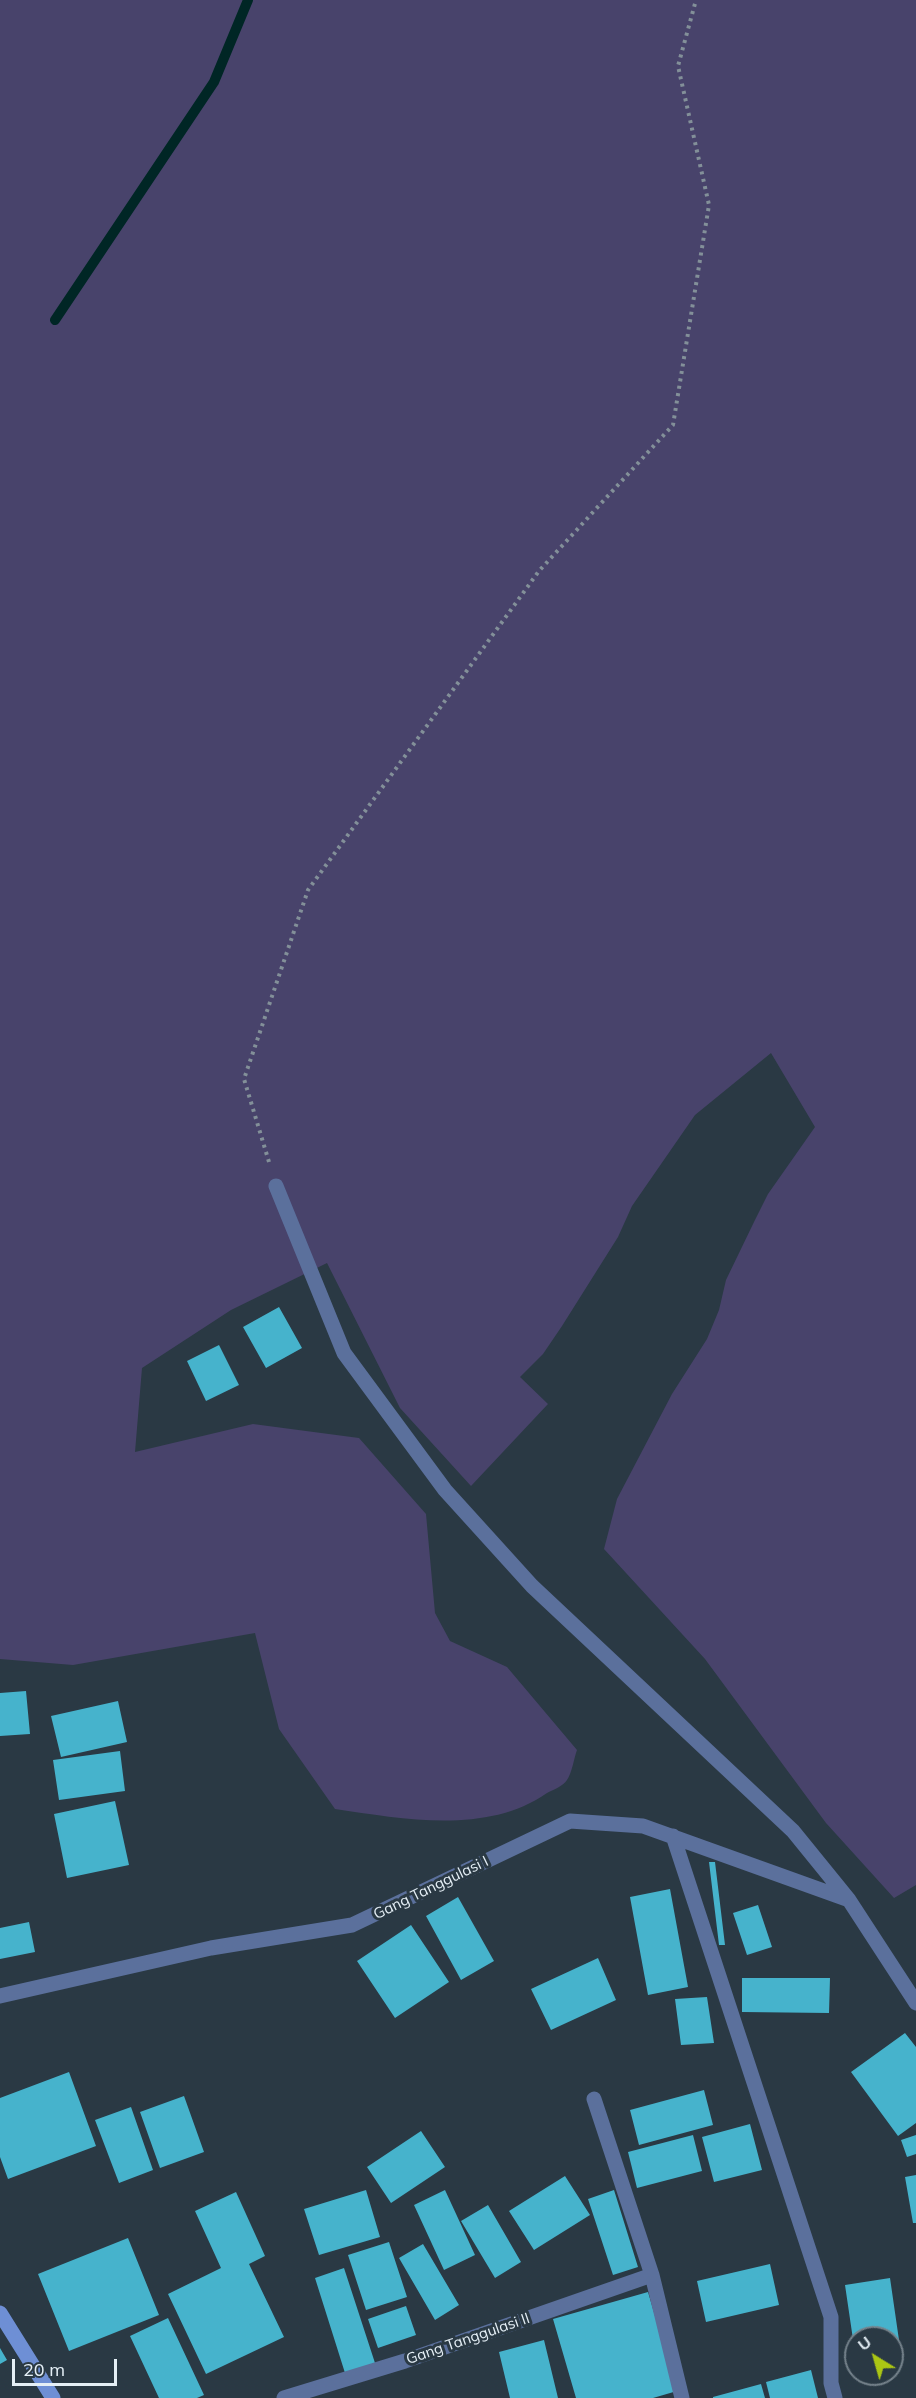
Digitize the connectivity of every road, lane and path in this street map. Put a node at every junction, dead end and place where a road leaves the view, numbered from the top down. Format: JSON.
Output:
{"nodes":[{"id":1,"x":696,"y":0,"type":"edge"},
{"id":2,"x":276,"y":1186,"type":"joint"},
{"id":3,"x":673,"y":1836,"type":"junction"},
{"id":4,"x":849,"y":1900,"type":"junction"},
{"id":5,"x":0,"y":1996,"type":"edge"},
{"id":6,"x":916,"y":2003,"type":"edge"},
{"id":7,"x":594,"y":2099,"type":"dead end"},
{"id":8,"x":651,"y":2275,"type":"junction"},
{"id":9,"x":0,"y":2313,"type":"edge"},
{"id":10,"x":53,"y":2398,"type":"edge"},
{"id":11,"x":284,"y":2398,"type":"edge"},
{"id":12,"x":682,"y":2398,"type":"edge"},
{"id":13,"x":835,"y":2398,"type":"edge"}],
"edges":[{"from":1,"to":2,"type":"path"},
{"from":2,"to":4,"type":"street"},
{"from":3,"to":4,"type":"street","name":"Gang Tanggulasi I"},
{"from":3,"to":5,"type":"street","name":"Gang Tanggulasi I"},
{"from":3,"to":13,"type":"street"},
{"from":4,"to":6,"type":"street"},
{"from":7,"to":8,"type":"street"},
{"from":8,"to":11,"type":"street","name":"Gang Tanggulasi II"},
{"from":8,"to":12,"type":"street"},
{"from":9,"to":10,"type":"main road"}]}
